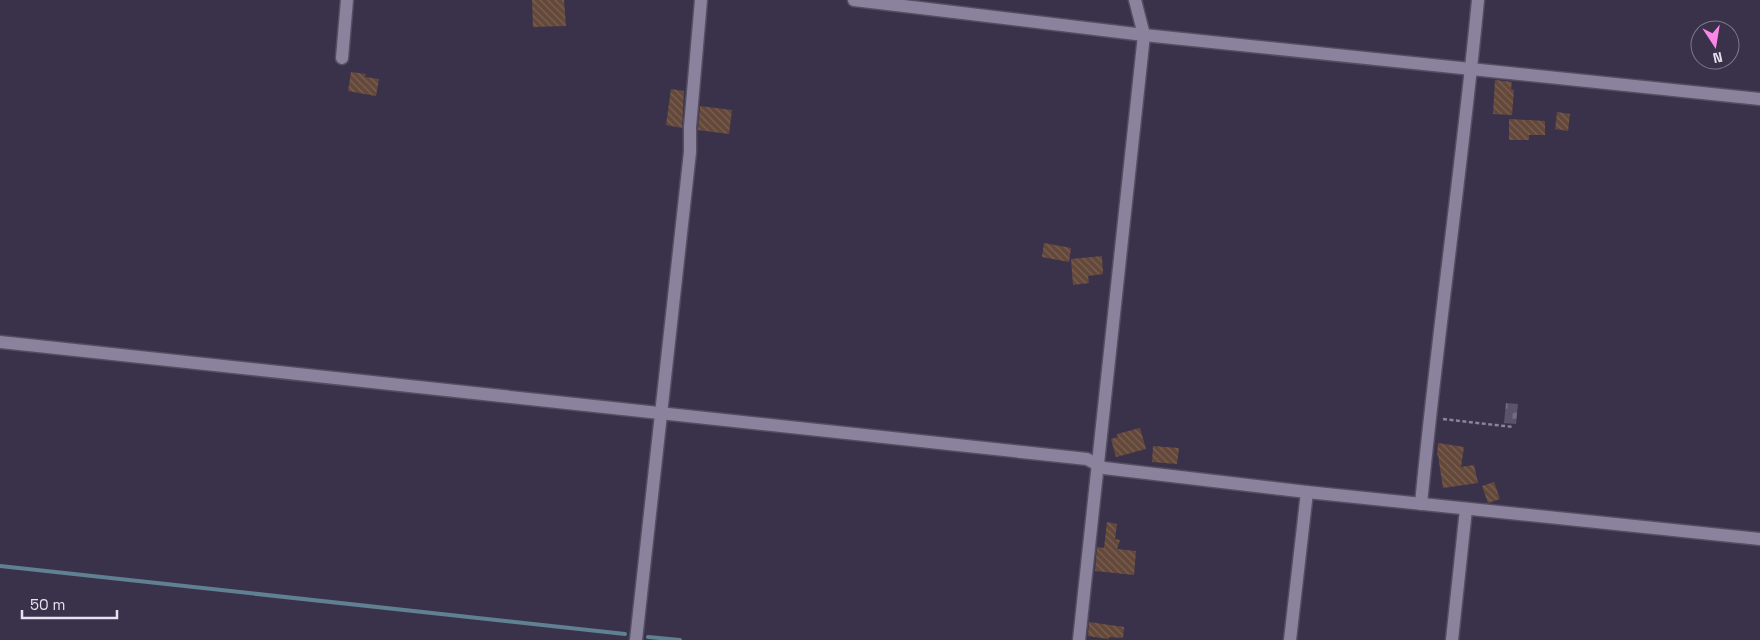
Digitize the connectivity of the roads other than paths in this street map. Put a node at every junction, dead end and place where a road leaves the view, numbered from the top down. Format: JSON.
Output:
{"nodes":[{"id":1,"x":347,"y":0,"type":"edge"},
{"id":2,"x":701,"y":0,"type":"edge"},
{"id":3,"x":854,"y":0,"type":"edge"},
{"id":4,"x":1135,"y":0,"type":"edge"},
{"id":5,"x":1478,"y":0,"type":"edge"},
{"id":6,"x":1144,"y":34,"type":"junction"},
{"id":7,"x":342,"y":58,"type":"dead end"},
{"id":8,"x":1472,"y":69,"type":"junction"},
{"id":9,"x":1760,"y":99,"type":"edge"},
{"id":10,"x":0,"y":342,"type":"edge"},
{"id":11,"x":661,"y":414,"type":"junction"},
{"id":12,"x":1097,"y":465,"type":"junction"},
{"id":13,"x":1307,"y":492,"type":"junction"},
{"id":14,"x":1421,"y":504,"type":"junction"},
{"id":15,"x":1466,"y":509,"type":"junction"},
{"id":16,"x":1760,"y":539,"type":"edge"},
{"id":17,"x":636,"y":640,"type":"edge"},
{"id":18,"x":1079,"y":640,"type":"edge"},
{"id":19,"x":1290,"y":640,"type":"edge"},
{"id":20,"x":1452,"y":640,"type":"edge"}],
"edges":[{"from":1,"to":7,"type":"street"},
{"from":2,"to":11,"type":"street"},
{"from":3,"to":6,"type":"street"},
{"from":4,"to":6,"type":"street"},
{"from":5,"to":8,"type":"street"},
{"from":6,"to":8,"type":"street"},
{"from":6,"to":12,"type":"street"},
{"from":8,"to":9,"type":"street"},
{"from":8,"to":14,"type":"street"},
{"from":10,"to":11,"type":"street"},
{"from":11,"to":12,"type":"street"},
{"from":11,"to":17,"type":"street"},
{"from":12,"to":13,"type":"street"},
{"from":12,"to":18,"type":"street"},
{"from":13,"to":14,"type":"street"},
{"from":13,"to":19,"type":"street"},
{"from":14,"to":15,"type":"street"},
{"from":15,"to":16,"type":"street"},
{"from":15,"to":20,"type":"street"}]}
